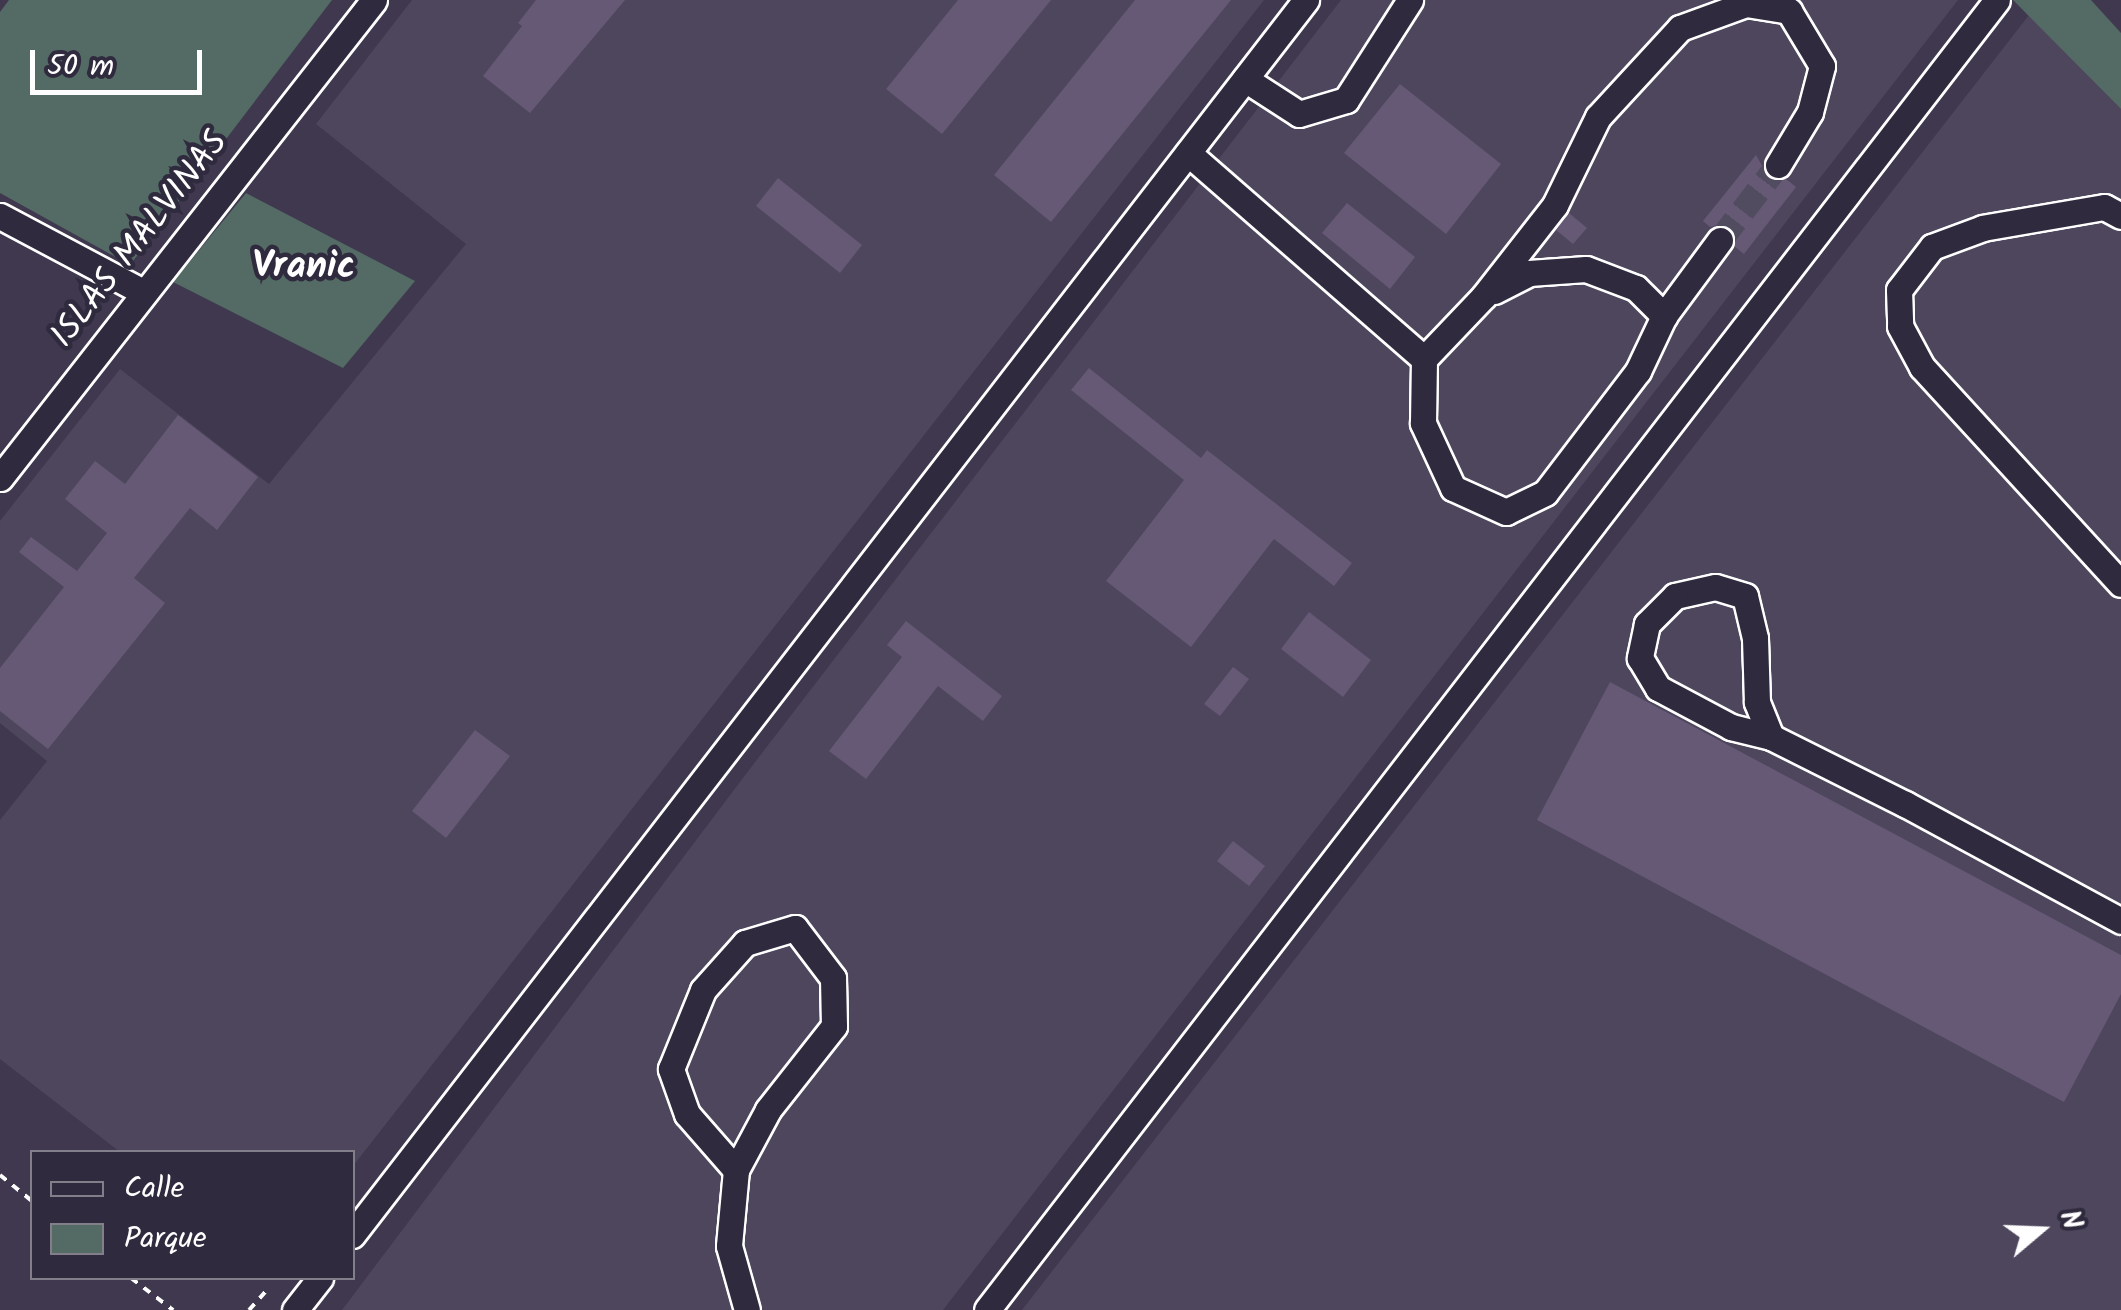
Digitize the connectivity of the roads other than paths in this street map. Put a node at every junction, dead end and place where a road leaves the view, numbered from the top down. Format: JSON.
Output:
{"nodes":[{"id":1,"x":374,"y":0,"type":"edge"},
{"id":2,"x":1306,"y":0,"type":"edge"},
{"id":3,"x":1410,"y":0,"type":"edge"},
{"id":4,"x":1997,"y":0,"type":"edge"},
{"id":5,"x":1246,"y":79,"type":"junction"},
{"id":6,"x":1188,"y":153,"type":"junction"},
{"id":7,"x":1778,"y":165,"type":"tunnel mouth"},
{"id":8,"x":0,"y":216,"type":"edge"},
{"id":9,"x":2121,"y":216,"type":"edge"},
{"id":10,"x":1720,"y":240,"type":"tunnel mouth"},
{"id":11,"x":142,"y":292,"type":"junction"},
{"id":12,"x":1484,"y":296,"type":"junction"},
{"id":13,"x":1664,"y":316,"type":"junction"},
{"id":14,"x":1424,"y":359,"type":"junction"},
{"id":15,"x":0,"y":478,"type":"edge"},
{"id":16,"x":2121,"y":584,"type":"edge"},
{"id":17,"x":1771,"y":737,"type":"junction"},
{"id":18,"x":2121,"y":921,"type":"edge"},
{"id":19,"x":736,"y":1170,"type":"junction"},
{"id":20,"x":355,"y":1231,"type":"edge"},
{"id":21,"x":318,"y":1280,"type":"edge"},
{"id":22,"x":295,"y":1310,"type":"edge"},
{"id":23,"x":748,"y":1310,"type":"edge"},
{"id":24,"x":987,"y":1310,"type":"edge"}],
"edges":[{"from":1,"to":11,"type":"street","name":"ISLAS MALVINAS"},
{"from":2,"to":5,"type":"street"},
{"from":3,"to":5,"type":"street"},
{"from":4,"to":24,"type":"street"},
{"from":5,"to":6,"type":"street"},
{"from":6,"to":14,"type":"street"},
{"from":6,"to":20,"type":"street"},
{"from":7,"to":12,"type":"street"},
{"from":8,"to":11,"type":"street"},
{"from":9,"to":16,"type":"street"},
{"from":10,"to":13,"type":"street"},
{"from":11,"to":15,"type":"street","name":"ISLAS MALVINAS"},
{"from":12,"to":13,"type":"street"},
{"from":12,"to":14,"type":"street"},
{"from":13,"to":14,"type":"street"},
{"from":17,"to":17,"type":"street"},
{"from":17,"to":18,"type":"street"},
{"from":19,"to":19,"type":"street"},
{"from":19,"to":23,"type":"street"},
{"from":21,"to":22,"type":"street"}]}
